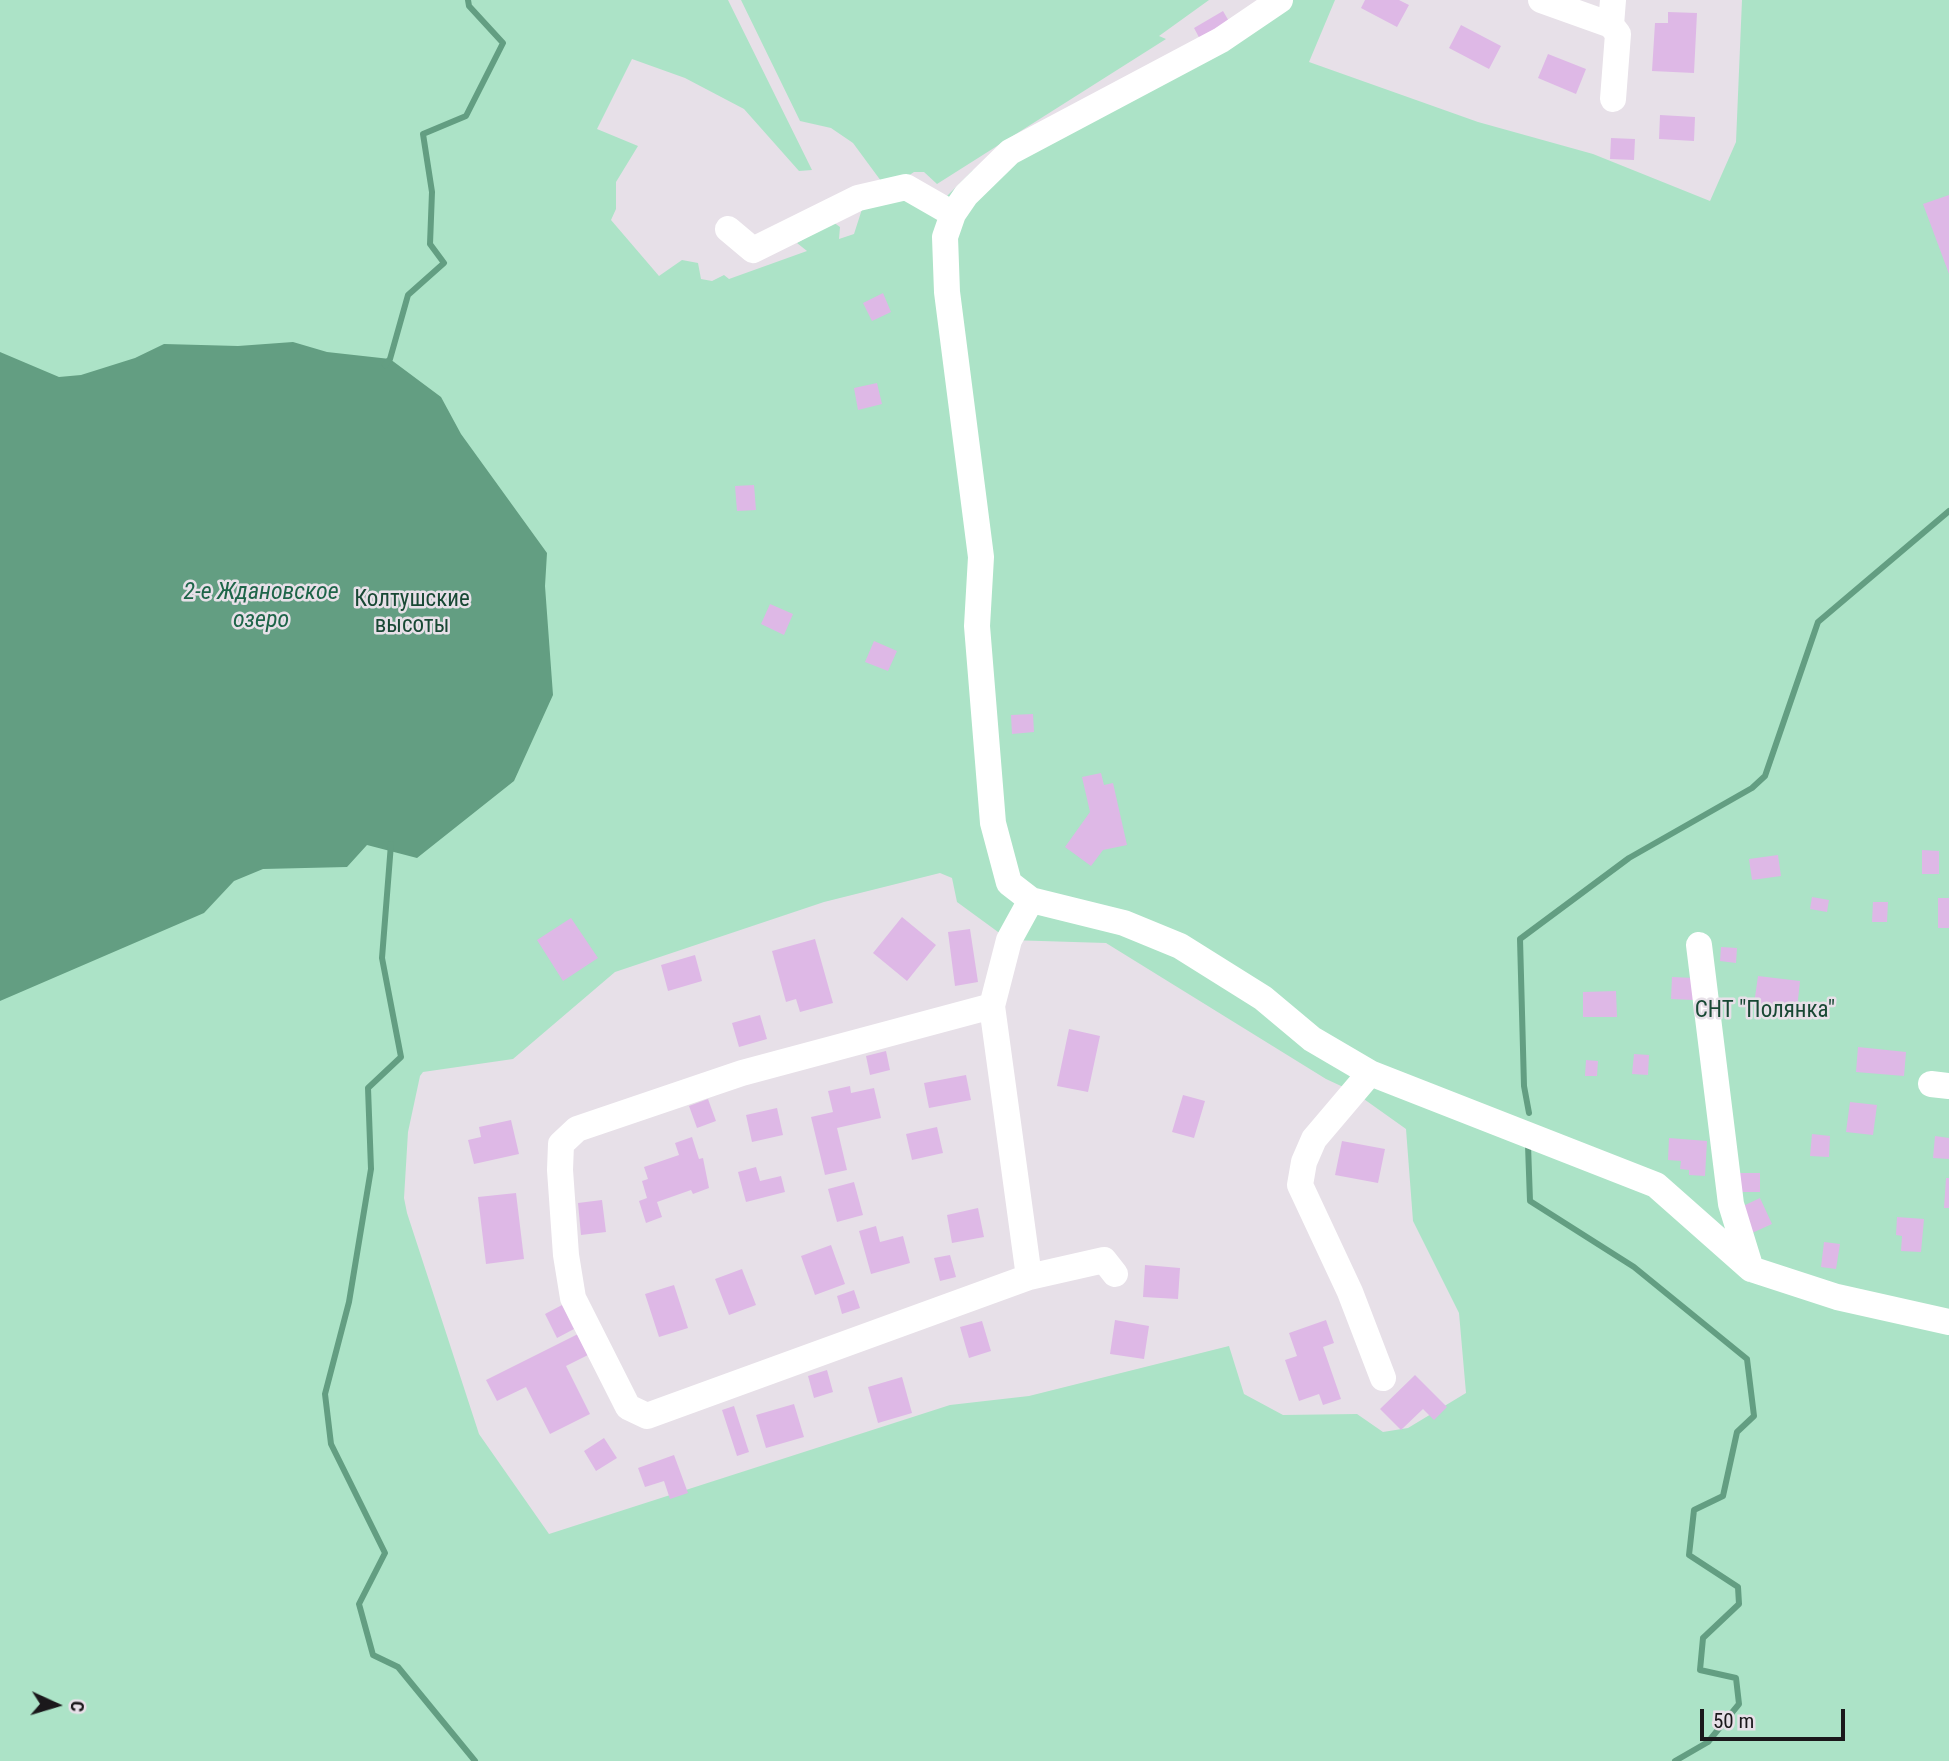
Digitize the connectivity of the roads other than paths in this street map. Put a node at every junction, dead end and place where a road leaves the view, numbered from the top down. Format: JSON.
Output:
{"nodes":[{"id":1,"x":1280,"y":0,"type":"edge"},
{"id":2,"x":1551,"y":2,"type":"edge"},
{"id":3,"x":1612,"y":13,"type":"edge"},
{"id":4,"x":1614,"y":99,"type":"dead end"},
{"id":5,"x":953,"y":214,"type":"junction"},
{"id":6,"x":728,"y":229,"type":"dead end"},
{"id":7,"x":1031,"y":900,"type":"junction"},
{"id":8,"x":1699,"y":945,"type":"dead end"},
{"id":9,"x":992,"y":1006,"type":"junction"},
{"id":10,"x":1370,"y":1073,"type":"junction"},
{"id":11,"x":1751,"y":1269,"type":"junction"},
{"id":12,"x":1115,"y":1274,"type":"dead end"},
{"id":13,"x":1030,"y":1277,"type":"junction"},
{"id":14,"x":1949,"y":1322,"type":"edge"},
{"id":15,"x":1384,"y":1378,"type":"dead end"}],
"edges":[{"from":1,"to":5,"type":"street"},
{"from":2,"to":3,"type":"street"},
{"from":3,"to":4,"type":"street"},
{"from":5,"to":6,"type":"street"},
{"from":5,"to":7,"type":"street"},
{"from":7,"to":9,"type":"street"},
{"from":7,"to":10,"type":"street"},
{"from":8,"to":11,"type":"street"},
{"from":9,"to":13,"type":"street"},
{"from":9,"to":13,"type":"street"},
{"from":10,"to":11,"type":"street"},
{"from":10,"to":15,"type":"street"},
{"from":11,"to":14,"type":"street"},
{"from":12,"to":13,"type":"street"}]}
